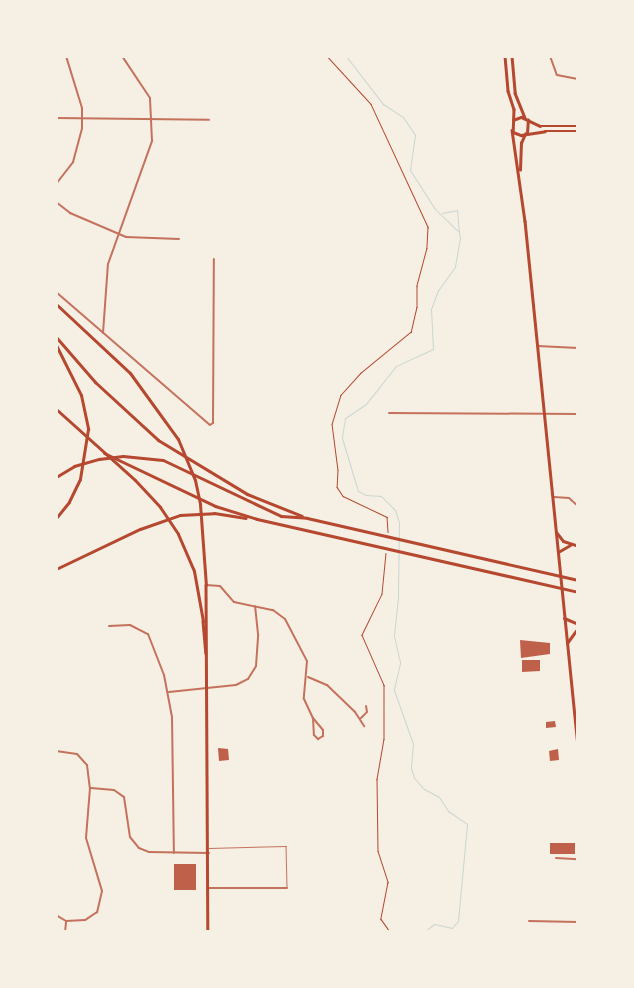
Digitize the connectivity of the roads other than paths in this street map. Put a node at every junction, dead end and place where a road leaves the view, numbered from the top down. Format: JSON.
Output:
{"nodes":[{"id":1,"x":66,"y":56,"type":"edge"},
{"id":2,"x":122,"y":56,"type":"edge"},
{"id":3,"x":505,"y":56,"type":"edge"},
{"id":4,"x":512,"y":56,"type":"edge"},
{"id":5,"x":550,"y":56,"type":"edge"},
{"id":6,"x":578,"y":79,"type":"edge"},
{"id":7,"x":56,"y":118,"type":"edge"},
{"id":8,"x":82,"y":118,"type":"junction"},
{"id":9,"x":525,"y":118,"type":"junction"},
{"id":10,"x":152,"y":119,"type":"junction"},
{"id":11,"x":210,"y":120,"type":"dead end"},
{"id":12,"x":513,"y":120,"type":"junction"},
{"id":13,"x":528,"y":120,"type":"junction"},
{"id":14,"x":578,"y":126,"type":"edge"},
{"id":15,"x":512,"y":130,"type":"junction"},
{"id":16,"x":578,"y":131,"type":"edge"},
{"id":17,"x":526,"y":133,"type":"junction"},
{"id":18,"x":520,"y":174,"type":"junction"},
{"id":19,"x":56,"y":184,"type":"edge"},
{"id":20,"x":56,"y":202,"type":"edge"},
{"id":21,"x":119,"y":234,"type":"junction"},
{"id":22,"x":179,"y":238,"type":"dead end"},
{"id":23,"x":214,"y":259,"type":"dead end"},
{"id":24,"x":56,"y":292,"type":"edge"},
{"id":25,"x":56,"y":304,"type":"edge"},
{"id":26,"x":103,"y":333,"type":"junction"},
{"id":27,"x":56,"y":337,"type":"edge"},
{"id":28,"x":56,"y":346,"type":"edge"},
{"id":29,"x":538,"y":346,"type":"junction"},
{"id":30,"x":578,"y":348,"type":"edge"},
{"id":31,"x":56,"y":409,"type":"edge"},
{"id":32,"x":388,"y":413,"type":"dead end"},
{"id":33,"x":545,"y":413,"type":"junction"},
{"id":34,"x":578,"y":414,"type":"edge"},
{"id":35,"x":104,"y":453,"type":"junction"},
{"id":36,"x":56,"y":477,"type":"edge"},
{"id":37,"x":552,"y":497,"type":"junction"},
{"id":38,"x":578,"y":506,"type":"edge"},
{"id":39,"x":56,"y":518,"type":"edge"},
{"id":40,"x":307,"y":518,"type":"junction"},
{"id":41,"x":257,"y":520,"type":"junction"},
{"id":42,"x":556,"y":532,"type":"junction"},
{"id":43,"x":571,"y":545,"type":"junction"},
{"id":44,"x":578,"y":546,"type":"edge"},
{"id":45,"x":558,"y":552,"type":"junction"},
{"id":46,"x":56,"y":569,"type":"edge"},
{"id":47,"x":577,"y":579,"type":"edge"},
{"id":48,"x":206,"y":585,"type":"junction"},
{"id":49,"x":576,"y":592,"type":"edge"},
{"id":50,"x":255,"y":606,"type":"junction"},
{"id":51,"x":564,"y":618,"type":"junction"},
{"id":52,"x":203,"y":621,"type":"joint"},
{"id":53,"x":109,"y":626,"type":"dead end"},
{"id":54,"x":578,"y":626,"type":"edge"},
{"id":55,"x":567,"y":643,"type":"junction"},
{"id":56,"x":206,"y":654,"type":"junction"},
{"id":57,"x":308,"y":677,"type":"junction"},
{"id":58,"x":207,"y":688,"type":"junction"},
{"id":59,"x":169,"y":692,"type":"junction"},
{"id":60,"x":366,"y":706,"type":"dead end"},
{"id":61,"x":576,"y":707,"type":"edge"},
{"id":62,"x":313,"y":718,"type":"junction"},
{"id":63,"x":361,"y":718,"type":"junction"},
{"id":64,"x":364,"y":726,"type":"dead end"},
{"id":65,"x":577,"y":740,"type":"edge"},
{"id":66,"x":578,"y":746,"type":"edge"},
{"id":67,"x":56,"y":751,"type":"edge"},
{"id":68,"x":90,"y":788,"type":"junction"},
{"id":69,"x":209,"y":848,"type":"junction"},
{"id":70,"x":174,"y":853,"type":"junction"},
{"id":71,"x":209,"y":853,"type":"junction"},
{"id":72,"x":556,"y":858,"type":"dead end"},
{"id":73,"x":578,"y":859,"type":"edge"},
{"id":74,"x":208,"y":888,"type":"junction"},
{"id":75,"x":287,"y":888,"type":"joint"},
{"id":76,"x":56,"y":915,"type":"edge"},
{"id":77,"x":66,"y":921,"type":"junction"},
{"id":78,"x":529,"y":921,"type":"dead end"},
{"id":79,"x":578,"y":922,"type":"edge"},
{"id":80,"x":65,"y":932,"type":"edge"},
{"id":81,"x":208,"y":932,"type":"edge"}],
"edges":[{"from":1,"to":8,"type":"street"},
{"from":2,"to":10,"type":"street"},
{"from":3,"to":12,"type":"main road"},
{"from":4,"to":9,"type":"main road"},
{"from":5,"to":6,"type":"street"},
{"from":7,"to":8,"type":"street"},
{"from":8,"to":10,"type":"street"},
{"from":8,"to":19,"type":"street"},
{"from":9,"to":12,"type":"main road"},
{"from":9,"to":13,"type":"main road"},
{"from":10,"to":11,"type":"street"},
{"from":10,"to":21,"type":"street"},
{"from":12,"to":15,"type":"main road"},
{"from":13,"to":14,"type":"main road"},
{"from":13,"to":17,"type":"main road"},
{"from":15,"to":17,"type":"main road"},
{"from":15,"to":18,"type":"main road"},
{"from":16,"to":17,"type":"main road"},
{"from":17,"to":18,"type":"main road"},
{"from":18,"to":29,"type":"main road"},
{"from":20,"to":21,"type":"street"},
{"from":21,"to":22,"type":"street"},
{"from":21,"to":26,"type":"street"},
{"from":23,"to":26,"type":"street"},
{"from":24,"to":26,"type":"street"},
{"from":25,"to":48,"type":"highway"},
{"from":27,"to":40,"type":"highway"},
{"from":28,"to":39,"type":"highway"},
{"from":29,"to":30,"type":"street"},
{"from":29,"to":33,"type":"main road"},
{"from":31,"to":35,"type":"highway"},
{"from":32,"to":33,"type":"street"},
{"from":33,"to":34,"type":"street"},
{"from":33,"to":37,"type":"main road"},
{"from":35,"to":41,"type":"highway"},
{"from":35,"to":52,"type":"highway"},
{"from":36,"to":40,"type":"highway"},
{"from":37,"to":38,"type":"street"},
{"from":37,"to":42,"type":"main road"},
{"from":40,"to":47,"type":"highway"},
{"from":41,"to":46,"type":"highway"},
{"from":41,"to":49,"type":"highway"},
{"from":42,"to":43,"type":"highway"},
{"from":42,"to":45,"type":"main road"},
{"from":43,"to":44,"type":"highway"},
{"from":43,"to":45,"type":"highway"},
{"from":45,"to":51,"type":"main road"},
{"from":48,"to":50,"type":"street"},
{"from":48,"to":56,"type":"main road"},
{"from":50,"to":57,"type":"street"},
{"from":50,"to":58,"type":"street"},
{"from":51,"to":54,"type":"highway"},
{"from":51,"to":55,"type":"main road"},
{"from":52,"to":56,"type":"main road"},
{"from":53,"to":59,"type":"street"},
{"from":54,"to":55,"type":"highway"},
{"from":55,"to":61,"type":"main road"},
{"from":56,"to":58,"type":"main road"},
{"from":57,"to":62,"type":"street"},
{"from":57,"to":63,"type":"street"},
{"from":58,"to":59,"type":"street"},
{"from":58,"to":69,"type":"main road"},
{"from":59,"to":70,"type":"street"},
{"from":60,"to":63,"type":"street"},
{"from":61,"to":65,"type":"main road"},
{"from":62,"to":62,"type":"street"},
{"from":63,"to":64,"type":"street"},
{"from":65,"to":66,"type":"main road"},
{"from":67,"to":68,"type":"street"},
{"from":68,"to":70,"type":"street"},
{"from":68,"to":77,"type":"street"},
{"from":69,"to":71,"type":"main road"},
{"from":69,"to":75,"type":"lane"},
{"from":70,"to":71,"type":"street"},
{"from":71,"to":74,"type":"main road"},
{"from":72,"to":73,"type":"street"},
{"from":74,"to":75,"type":"street"},
{"from":74,"to":81,"type":"main road"},
{"from":76,"to":77,"type":"street"},
{"from":77,"to":80,"type":"street"},
{"from":78,"to":79,"type":"street"}]}
